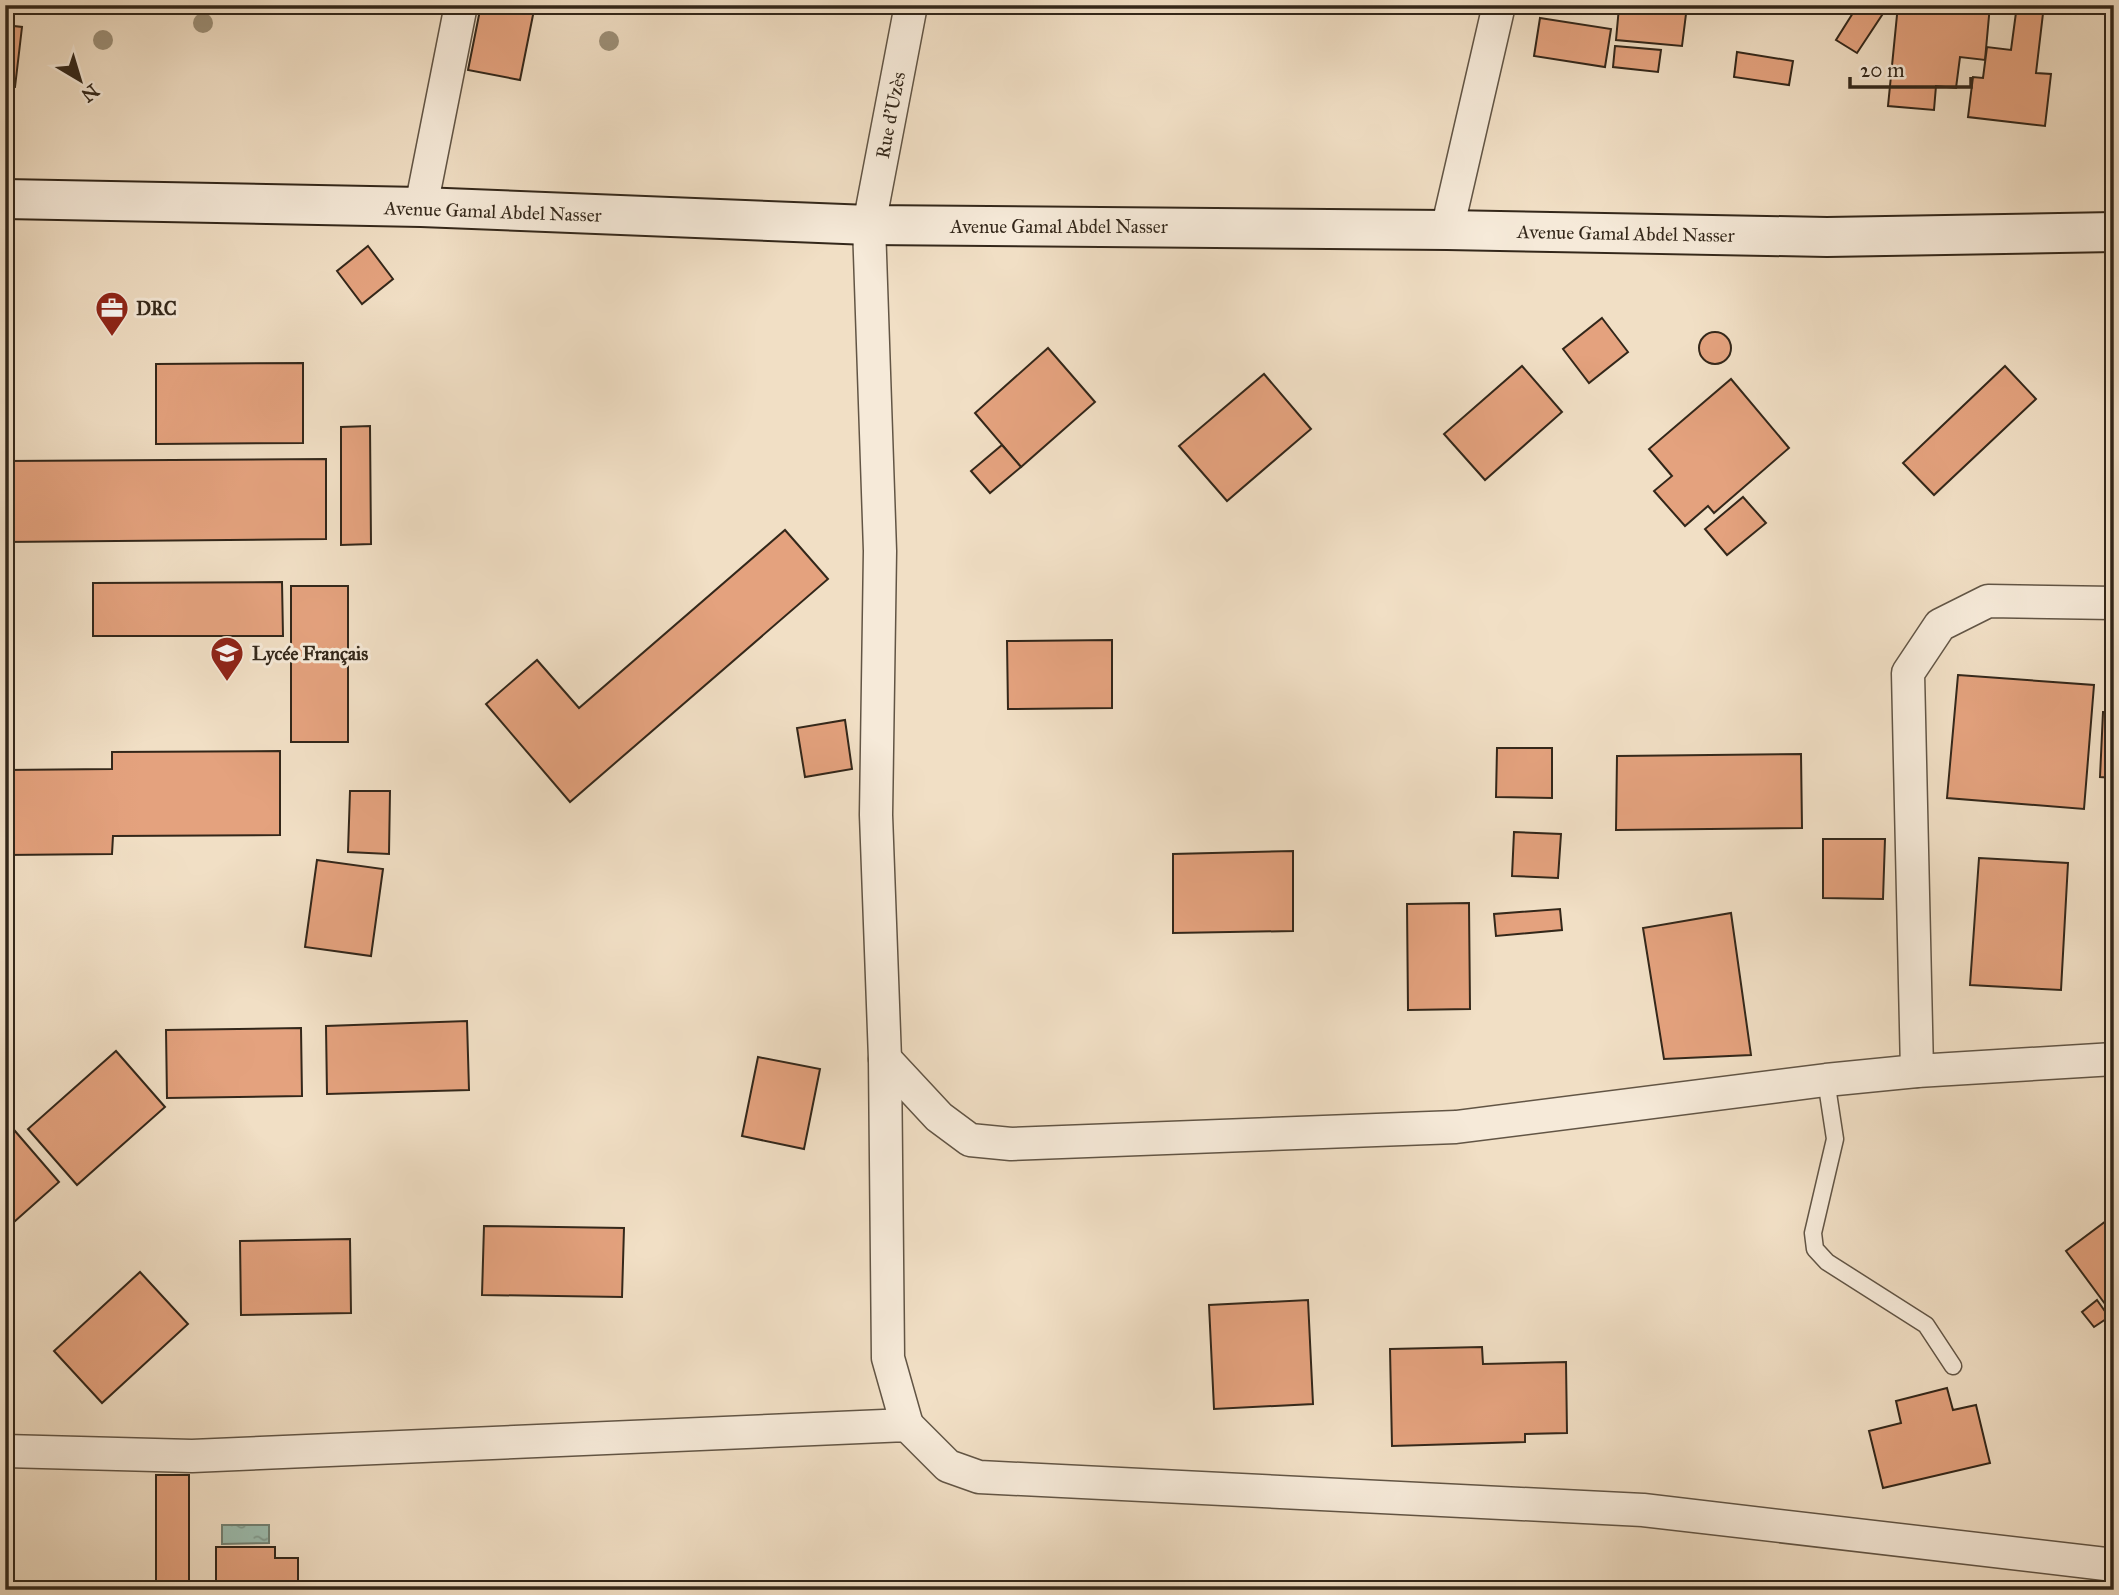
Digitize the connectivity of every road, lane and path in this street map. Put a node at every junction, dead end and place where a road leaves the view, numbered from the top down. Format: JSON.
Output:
{"nodes":[{"id":1,"x":460,"y":5,"type":"edge"},
{"id":2,"x":911,"y":5,"type":"edge"},
{"id":3,"x":1499,"y":5,"type":"edge"},
{"id":4,"x":5,"y":199,"type":"edge"},
{"id":5,"x":421,"y":207,"type":"junction"},
{"id":6,"x":869,"y":225,"type":"junction"},
{"id":7,"x":1447,"y":230,"type":"junction"},
{"id":8,"x":2114,"y":232,"type":"edge"},
{"id":9,"x":2114,"y":603,"type":"edge"},
{"id":10,"x":885,"y":1059,"type":"junction"},
{"id":11,"x":2114,"y":1059,"type":"edge"},
{"id":12,"x":1917,"y":1070,"type":"junction"},
{"id":13,"x":1826,"y":1080,"type":"junction"},
{"id":14,"x":1953,"y":1366,"type":"dead end"},
{"id":15,"x":907,"y":1424,"type":"junction"},
{"id":16,"x":5,"y":1451,"type":"edge"},
{"id":17,"x":2114,"y":1566,"type":"edge"}],
"edges":[{"from":1,"to":5,"type":"street"},
{"from":2,"to":6,"type":"street","name":"Rue d'Uzès"},
{"from":3,"to":7,"type":"street"},
{"from":4,"to":5,"type":"street","name":"Avenue Gamal Abdel Nasser"},
{"from":5,"to":6,"type":"street","name":"Avenue Gamal Abdel Nasser"},
{"from":6,"to":7,"type":"street","name":"Avenue Gamal Abdel Nasser"},
{"from":6,"to":10,"type":"street","name":"Rue d'Uzès"},
{"from":7,"to":8,"type":"street","name":"Avenue Gamal Abdel Nasser"},
{"from":9,"to":12,"type":"street"},
{"from":10,"to":13,"type":"street"},
{"from":10,"to":15,"type":"street","name":"Rue d'Uzès"},
{"from":11,"to":12,"type":"street"},
{"from":12,"to":13,"type":"street"},
{"from":13,"to":14,"type":"lane"},
{"from":15,"to":16,"type":"street"},
{"from":15,"to":17,"type":"street"}]}
